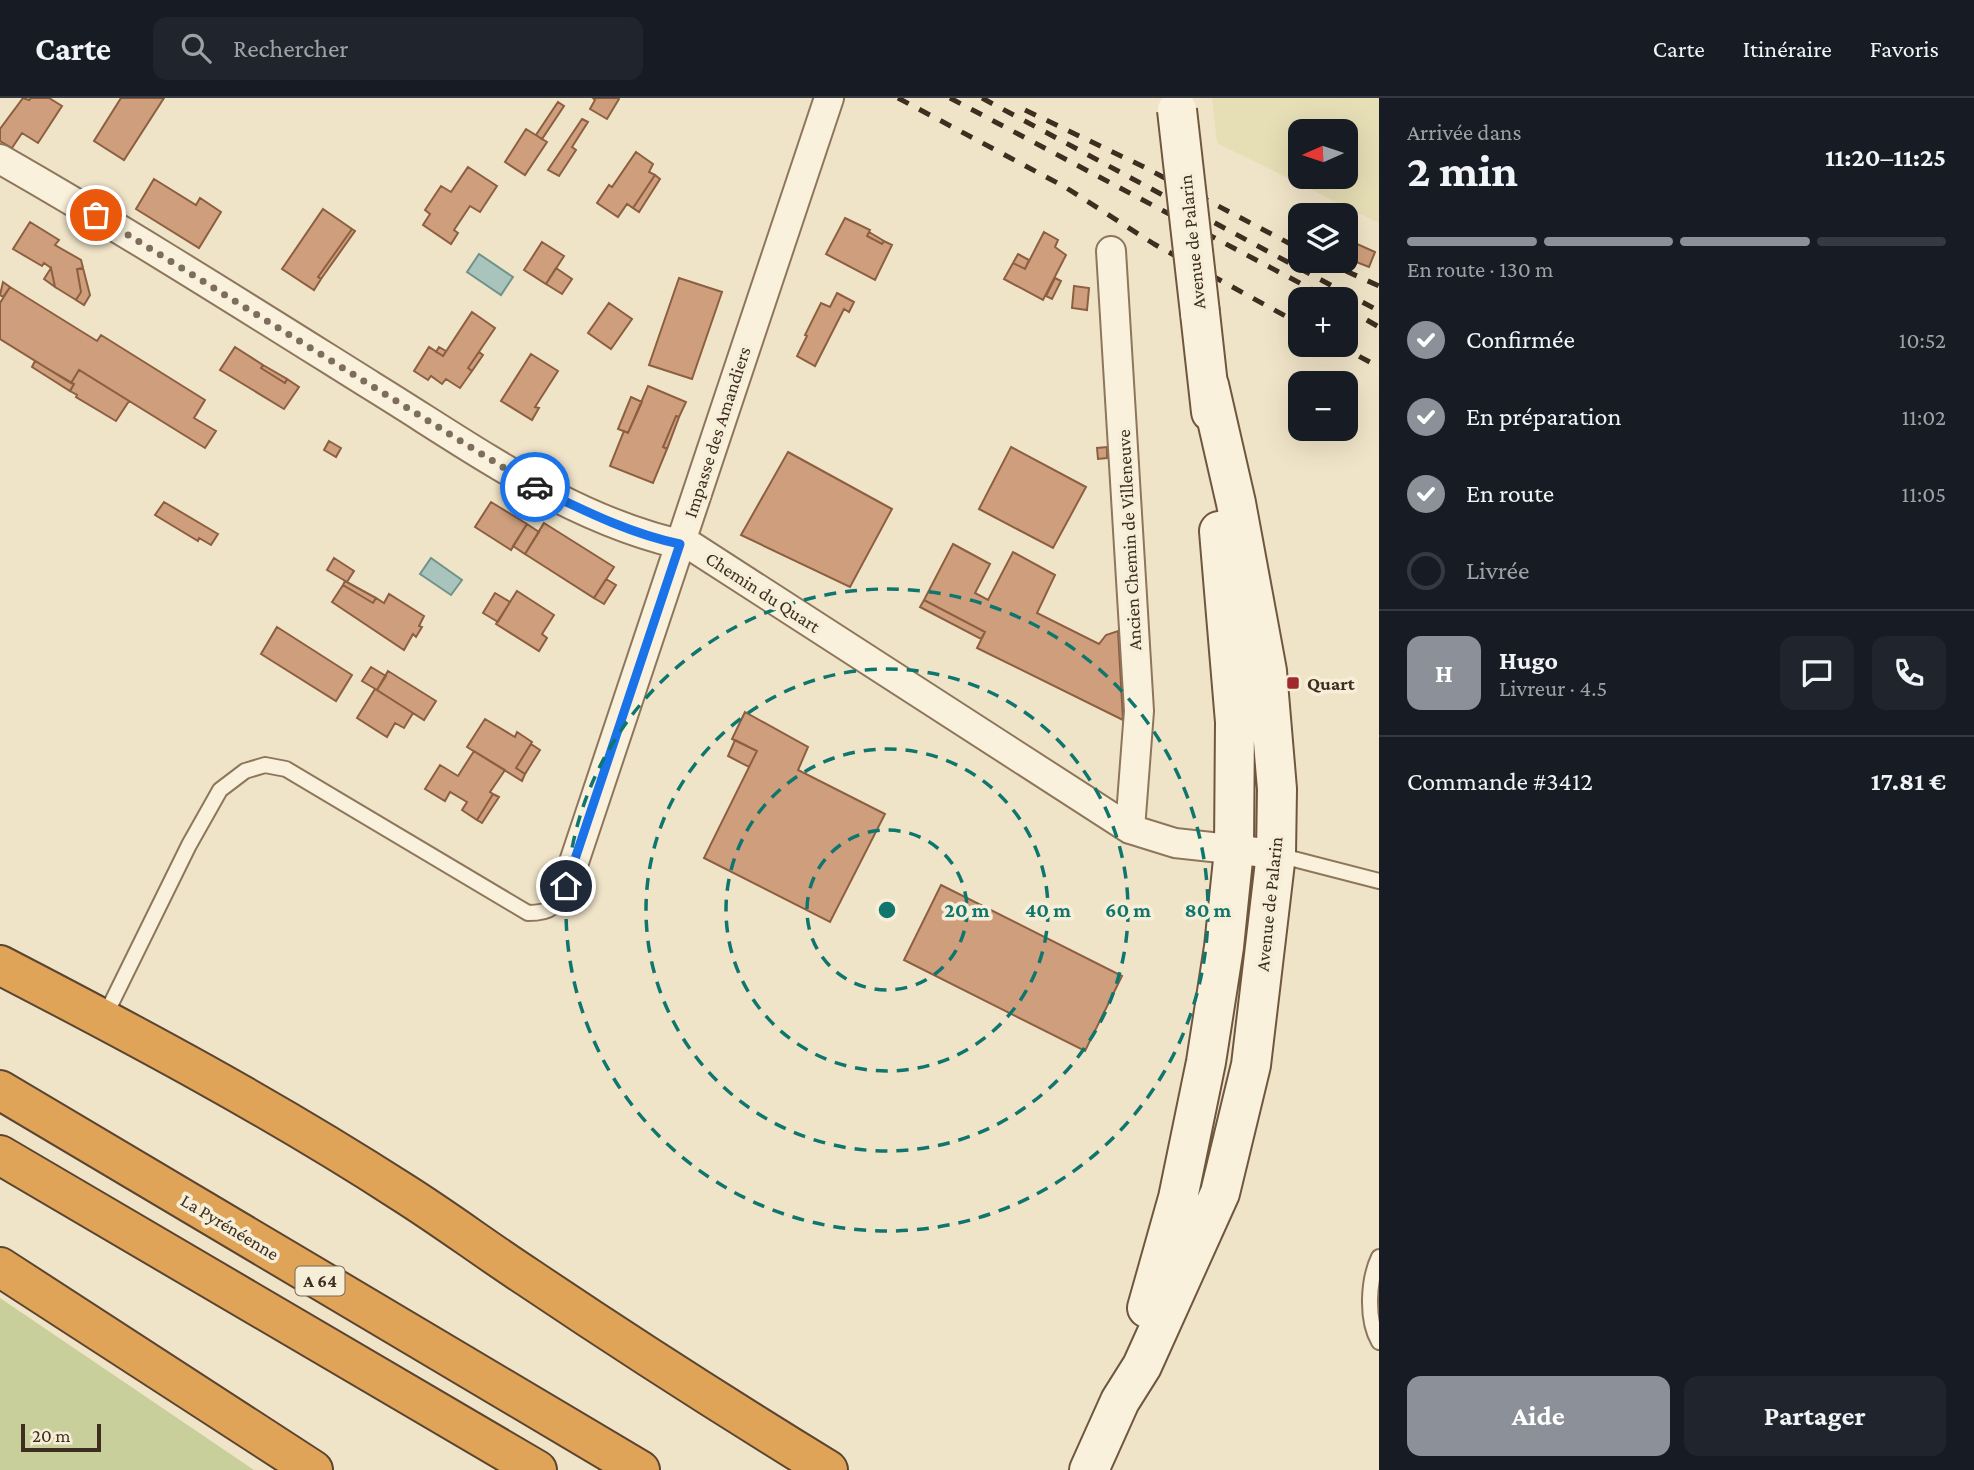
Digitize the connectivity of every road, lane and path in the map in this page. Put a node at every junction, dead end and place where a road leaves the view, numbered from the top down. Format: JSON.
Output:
{"nodes":[{"id":1,"x":829,"y":98,"type":"edge"},
{"id":2,"x":1177,"y":104,"type":"edge"},
{"id":3,"x":0,"y":159,"type":"edge"},
{"id":4,"x":1111,"y":251,"type":"dead end"},
{"id":5,"x":1209,"y":385,"type":"junction"},
{"id":6,"x":680,"y":544,"type":"junction"},
{"id":7,"x":1130,"y":829,"type":"junction"},
{"id":8,"x":1234,"y":850,"type":"junction"},
{"id":9,"x":1276,"y":855,"type":"junction"},
{"id":10,"x":1379,"y":881,"type":"edge"},
{"id":11,"x":566,"y":886,"type":"joint"},
{"id":12,"x":0,"y":965,"type":"edge"},
{"id":13,"x":103,"y":1019,"type":"junction"},
{"id":14,"x":0,"y":1090,"type":"edge"},
{"id":15,"x":0,"y":1155,"type":"edge"},
{"id":16,"x":1379,"y":1257,"type":"edge"},
{"id":17,"x":0,"y":1266,"type":"edge"},
{"id":18,"x":1379,"y":1342,"type":"edge"},
{"id":19,"x":1121,"y":1401,"type":"junction"},
{"id":20,"x":313,"y":1470,"type":"edge"},
{"id":21,"x":537,"y":1470,"type":"edge"},
{"id":22,"x":640,"y":1470,"type":"edge"},
{"id":23,"x":828,"y":1470,"type":"edge"},
{"id":24,"x":1089,"y":1470,"type":"edge"}],
"edges":[{"from":1,"to":6,"type":"street","name":"Impasse des Amandiers"},
{"from":2,"to":5,"type":"main road","name":"Avenue de Palarin","bridge":true},
{"from":3,"to":6,"type":"street","name":"Chemin du Quart"},
{"from":4,"to":7,"type":"street","name":"Ancien Chemin de Villeneuve"},
{"from":5,"to":8,"type":"main road","name":"Avenue de Palarin"},
{"from":5,"to":9,"type":"main road","name":"Avenue de Palarin"},
{"from":6,"to":7,"type":"street","name":"Chemin du Quart"},
{"from":6,"to":11,"type":"street","name":"Impasse des Amandiers"},
{"from":7,"to":8,"type":"street","name":"Chemin du Quart"},
{"from":8,"to":9,"type":"street","name":"Chemin du Quart"},
{"from":8,"to":19,"type":"main road","name":"Avenue de Palarin"},
{"from":9,"to":10,"type":"lane"},
{"from":9,"to":19,"type":"main road","name":"Avenue de Palarin"},
{"from":11,"to":13,"type":"lane"},
{"from":12,"to":13,"type":"highway"},
{"from":13,"to":23,"type":"highway"},
{"from":14,"to":22,"type":"highway","name":"La Pyrénéenne","number":"A 64"},
{"from":15,"to":21,"type":"highway","number":"A 64"},
{"from":16,"to":18,"type":"lane"},
{"from":17,"to":20,"type":"highway"},
{"from":19,"to":24,"type":"main road","name":"Avenue de Palarin"}]}
